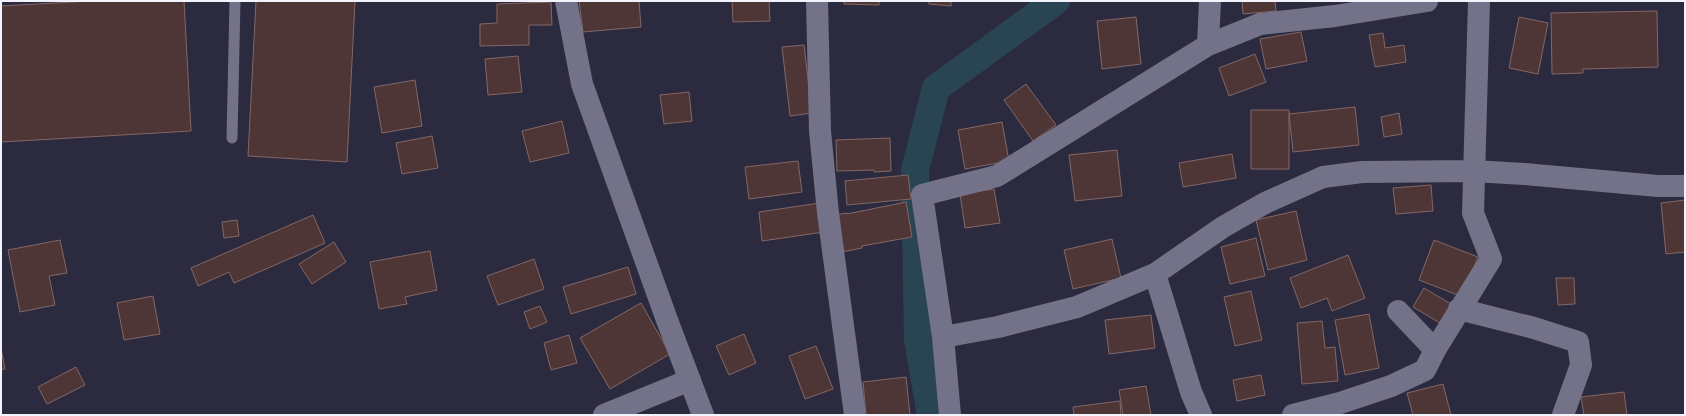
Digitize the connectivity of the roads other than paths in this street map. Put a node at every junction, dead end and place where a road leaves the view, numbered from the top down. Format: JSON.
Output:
{"nodes":[{"id":1,"x":235,"y":1,"type":"edge"},
{"id":2,"x":566,"y":1,"type":"edge"},
{"id":3,"x":817,"y":1,"type":"edge"},
{"id":4,"x":1210,"y":1,"type":"edge"},
{"id":5,"x":1427,"y":1,"type":"edge"},
{"id":6,"x":1479,"y":1,"type":"edge"},
{"id":7,"x":1208,"y":45,"type":"junction"},
{"id":8,"x":232,"y":138,"type":"dead end"},
{"id":9,"x":1473,"y":171,"type":"junction"},
{"id":10,"x":1685,"y":186,"type":"edge"},
{"id":11,"x":1156,"y":274,"type":"junction"},
{"id":12,"x":1459,"y":309,"type":"junction"},
{"id":13,"x":1398,"y":311,"type":"dead end"},
{"id":14,"x":943,"y":337,"type":"junction"},
{"id":15,"x":1435,"y":350,"type":"junction"},
{"id":16,"x":690,"y":380,"type":"junction"},
{"id":17,"x":604,"y":415,"type":"edge"},
{"id":18,"x":703,"y":415,"type":"edge"},
{"id":19,"x":855,"y":415,"type":"edge"},
{"id":20,"x":950,"y":415,"type":"edge"},
{"id":21,"x":1201,"y":415,"type":"edge"},
{"id":22,"x":1293,"y":415,"type":"edge"},
{"id":23,"x":1563,"y":415,"type":"edge"}],
"edges":[{"from":1,"to":8,"type":"lane"},
{"from":2,"to":16,"type":"street"},
{"from":3,"to":19,"type":"street"},
{"from":4,"to":7,"type":"street"},
{"from":5,"to":7,"type":"street"},
{"from":6,"to":9,"type":"street"},
{"from":7,"to":14,"type":"street"},
{"from":9,"to":10,"type":"street"},
{"from":9,"to":11,"type":"street"},
{"from":9,"to":12,"type":"street"},
{"from":11,"to":14,"type":"street"},
{"from":11,"to":21,"type":"street"},
{"from":12,"to":15,"type":"street"},
{"from":12,"to":23,"type":"street"},
{"from":13,"to":15,"type":"street"},
{"from":14,"to":20,"type":"street"},
{"from":15,"to":22,"type":"street"},
{"from":16,"to":17,"type":"street"},
{"from":16,"to":18,"type":"street"}]}
